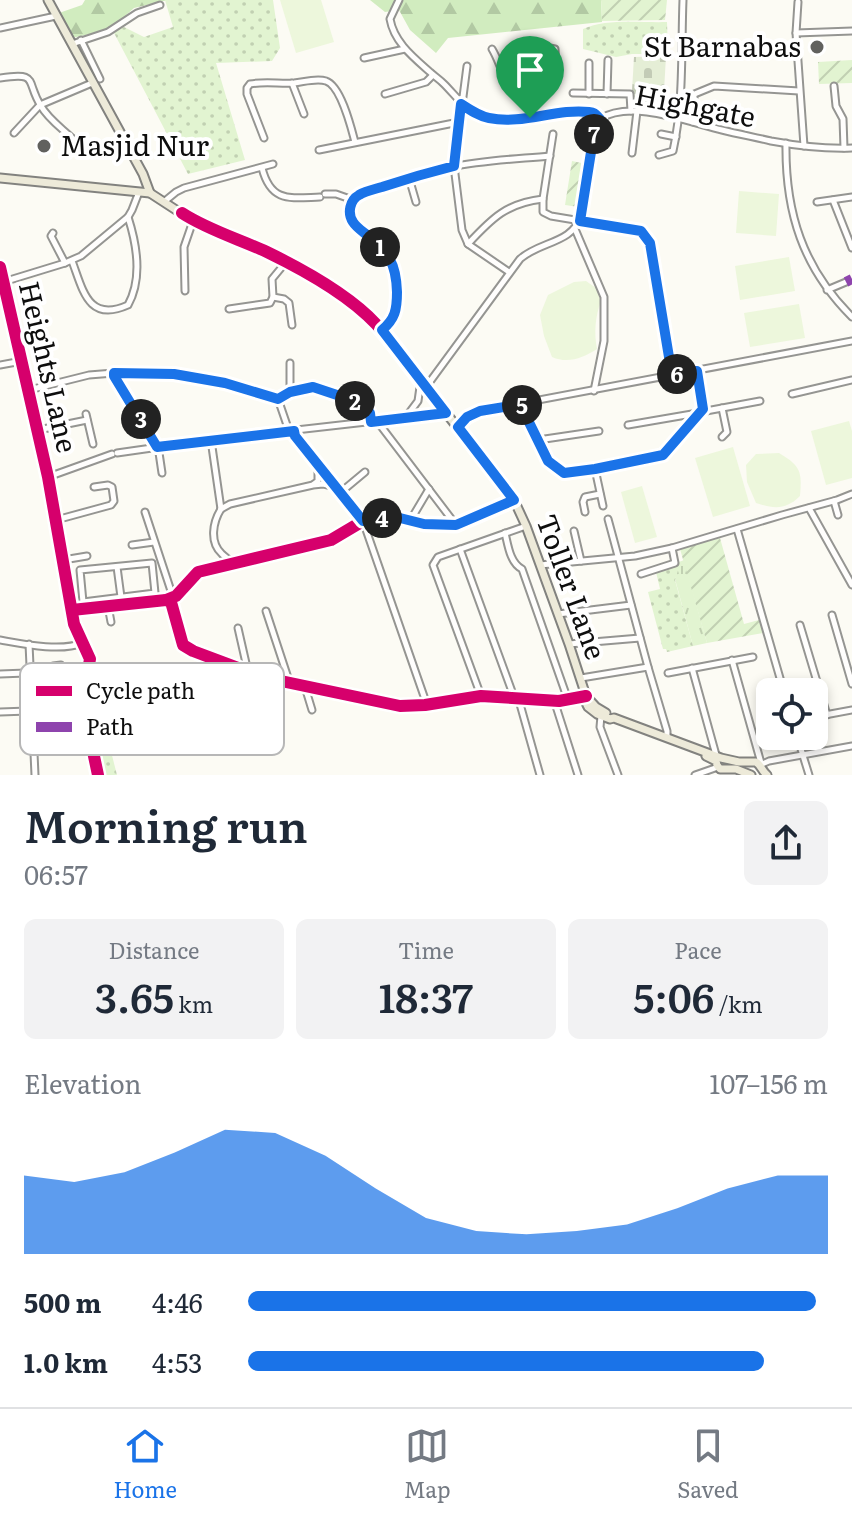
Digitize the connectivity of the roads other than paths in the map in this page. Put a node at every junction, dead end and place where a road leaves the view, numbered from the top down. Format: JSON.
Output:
{"nodes":[{"id":1,"x":48,"y":0,"type":"edge"},
{"id":2,"x":399,"y":0,"type":"edge"},
{"id":3,"x":683,"y":0,"type":"edge"},
{"id":4,"x":798,"y":2,"type":"dead end"},
{"id":5,"x":160,"y":5,"type":"dead end"},
{"id":6,"x":56,"y":16,"type":"junction"},
{"id":7,"x":0,"y":28,"type":"edge"},
{"id":8,"x":852,"y":31,"type":"edge"},
{"id":9,"x":796,"y":33,"type":"junction"},
{"id":10,"x":81,"y":40,"type":"junction"},
{"id":11,"x":71,"y":44,"type":"junction"},
{"id":12,"x":550,"y":48,"type":"dead end"},
{"id":13,"x":405,"y":49,"type":"junction"},
{"id":14,"x":492,"y":49,"type":"dead end"},
{"id":15,"x":524,"y":52,"type":"dead end"},
{"id":16,"x":364,"y":58,"type":"dead end"},
{"id":17,"x":608,"y":60,"type":"dead end"},
{"id":18,"x":589,"y":63,"type":"dead end"},
{"id":19,"x":467,"y":66,"type":"dead end"},
{"id":20,"x":433,"y":75,"type":"junction"},
{"id":21,"x":0,"y":78,"type":"edge"},
{"id":22,"x":96,"y":81,"type":"junction"},
{"id":23,"x":292,"y":83,"type":"junction"},
{"id":24,"x":525,"y":84,"type":"junction"},
{"id":25,"x":834,"y":86,"type":"dead end"},
{"id":26,"x":799,"y":91,"type":"junction"},
{"id":27,"x":573,"y":93,"type":"dead end"},
{"id":28,"x":385,"y":94,"type":"dead end"},
{"id":29,"x":589,"y":94,"type":"junction"},
{"id":30,"x":607,"y":94,"type":"junction"},
{"id":31,"x":694,"y":95,"type":"junction"},
{"id":32,"x":680,"y":100,"type":"junction"},
{"id":33,"x":461,"y":104,"type":"junction"},
{"id":34,"x":40,"y":105,"type":"junction"},
{"id":35,"x":634,"y":111,"type":"junction"},
{"id":36,"x":304,"y":114,"type":"dead end"},
{"id":37,"x":530,"y":118,"type":"junction"},
{"id":38,"x":600,"y":119,"type":"junction"},
{"id":39,"x":678,"y":119,"type":"junction"},
{"id":40,"x":459,"y":122,"type":"junction"},
{"id":41,"x":693,"y":122,"type":"junction"},
{"id":42,"x":14,"y":133,"type":"dead end"},
{"id":43,"x":553,"y":134,"type":"dead end"},
{"id":44,"x":661,"y":134,"type":"dead end"},
{"id":45,"x":676,"y":137,"type":"junction"},
{"id":46,"x":264,"y":138,"type":"dead end"},
{"id":47,"x":73,"y":139,"type":"dead end"},
{"id":48,"x":355,"y":142,"type":"junction"},
{"id":49,"x":786,"y":143,"type":"junction"},
{"id":50,"x":804,"y":146,"type":"junction"},
{"id":51,"x":844,"y":148,"type":"junction"},
{"id":52,"x":852,"y":148,"type":"edge"},
{"id":53,"x":319,"y":150,"type":"dead end"},
{"id":54,"x":632,"y":153,"type":"dead end"},
{"id":55,"x":659,"y":155,"type":"dead end"},
{"id":56,"x":550,"y":156,"type":"junction"},
{"id":57,"x":273,"y":164,"type":"dead end"},
{"id":58,"x":454,"y":166,"type":"junction"},
{"id":59,"x":262,"y":168,"type":"junction"},
{"id":60,"x":0,"y":178,"type":"edge"},
{"id":61,"x":409,"y":178,"type":"junction"},
{"id":62,"x":139,"y":191,"type":"junction"},
{"id":63,"x":150,"y":193,"type":"junction"},
{"id":64,"x":852,"y":197,"type":"edge"},
{"id":65,"x":543,"y":199,"type":"junction"},
{"id":66,"x":353,"y":200,"type":"junction"},
{"id":67,"x":833,"y":200,"type":"junction"},
{"id":68,"x":165,"y":201,"type":"junction"},
{"id":69,"x":416,"y":202,"type":"dead end"},
{"id":70,"x":817,"y":202,"type":"dead end"},
{"id":71,"x":128,"y":217,"type":"junction"},
{"id":72,"x":193,"y":221,"type":"junction"},
{"id":73,"x":580,"y":221,"type":"junction"},
{"id":74,"x":575,"y":229,"type":"junction"},
{"id":75,"x":53,"y":233,"type":"dead end"},
{"id":76,"x":468,"y":244,"type":"junction"},
{"id":77,"x":852,"y":248,"type":"edge"},
{"id":78,"x":68,"y":262,"type":"junction"},
{"id":79,"x":286,"y":262,"type":"junction"},
{"id":80,"x":0,"y":267,"type":"edge"},
{"id":81,"x":509,"y":272,"type":"junction"},
{"id":82,"x":3,"y":282,"type":"junction"},
{"id":83,"x":846,"y":282,"type":"dead end"},
{"id":84,"x":827,"y":290,"type":"junction"},
{"id":85,"x":185,"y":291,"type":"dead end"},
{"id":86,"x":273,"y":297,"type":"junction"},
{"id":87,"x":229,"y":309,"type":"dead end"},
{"id":88,"x":852,"y":317,"type":"edge"},
{"id":89,"x":292,"y":325,"type":"dead end"},
{"id":90,"x":382,"y":330,"type":"junction"},
{"id":91,"x":852,"y":341,"type":"edge"},
{"id":92,"x":22,"y":361,"type":"junction"},
{"id":93,"x":290,"y":363,"type":"dead end"},
{"id":94,"x":0,"y":365,"type":"edge"},
{"id":95,"x":697,"y":371,"type":"junction"},
{"id":96,"x":114,"y":373,"type":"junction"},
{"id":97,"x":672,"y":375,"type":"junction"},
{"id":98,"x":852,"y":380,"type":"edge"},
{"id":99,"x":423,"y":387,"type":"junction"},
{"id":100,"x":29,"y":390,"type":"junction"},
{"id":101,"x":594,"y":391,"type":"junction"},
{"id":102,"x":290,"y":392,"type":"junction"},
{"id":103,"x":792,"y":394,"type":"dead end"},
{"id":104,"x":278,"y":399,"type":"junction"},
{"id":105,"x":760,"y":401,"type":"dead end"},
{"id":106,"x":522,"y":404,"type":"junction"},
{"id":107,"x":722,"y":408,"type":"junction"},
{"id":108,"x":703,"y":409,"type":"junction"},
{"id":109,"x":446,"y":413,"type":"junction"},
{"id":110,"x":696,"y":416,"type":"junction"},
{"id":111,"x":406,"y":418,"type":"junction"},
{"id":112,"x":374,"y":422,"type":"junction"},
{"id":113,"x":59,"y":425,"type":"junction"},
{"id":114,"x":628,"y":425,"type":"dead end"},
{"id":115,"x":458,"y":427,"type":"junction"},
{"id":116,"x":38,"y":430,"type":"junction"},
{"id":117,"x":291,"y":431,"type":"junction"},
{"id":118,"x":599,"y":431,"type":"dead end"},
{"id":119,"x":722,"y":437,"type":"dead end"},
{"id":120,"x":211,"y":440,"type":"junction"},
{"id":121,"x":538,"y":440,"type":"junction"},
{"id":122,"x":93,"y":444,"type":"dead end"},
{"id":123,"x":158,"y":446,"type":"junction"},
{"id":124,"x":64,"y":449,"type":"dead end"},
{"id":125,"x":318,"y":465,"type":"junction"},
{"id":126,"x":595,"y":469,"type":"junction"},
{"id":127,"x":365,"y":472,"type":"dead end"},
{"id":128,"x":162,"y":473,"type":"dead end"},
{"id":129,"x":48,"y":477,"type":"junction"},
{"id":130,"x":313,"y":485,"type":"junction"},
{"id":131,"x":94,"y":487,"type":"dead end"},
{"id":132,"x":429,"y":489,"type":"junction"},
{"id":133,"x":340,"y":491,"type":"junction"},
{"id":134,"x":600,"y":494,"type":"junction"},
{"id":135,"x":852,"y":494,"type":"edge"},
{"id":136,"x":514,"y":500,"type":"junction"},
{"id":137,"x":834,"y":501,"type":"junction"},
{"id":138,"x":603,"y":506,"type":"dead end"},
{"id":139,"x":809,"y":508,"type":"junction"},
{"id":140,"x":221,"y":509,"type":"junction"},
{"id":141,"x":145,"y":512,"type":"dead end"},
{"id":142,"x":585,"y":512,"type":"dead end"},
{"id":143,"x":838,"y":515,"type":"dead end"},
{"id":144,"x":608,"y":519,"type":"dead end"},
{"id":145,"x":56,"y":520,"type":"junction"},
{"id":146,"x":363,"y":521,"type":"junction"},
{"id":147,"x":410,"y":521,"type":"junction"},
{"id":148,"x":456,"y":525,"type":"junction"},
{"id":149,"x":526,"y":526,"type":"junction"},
{"id":150,"x":737,"y":529,"type":"junction"},
{"id":151,"x":574,"y":531,"type":"dead end"},
{"id":152,"x":505,"y":533,"type":"junction"},
{"id":153,"x":154,"y":542,"type":"junction"},
{"id":154,"x":132,"y":545,"type":"dead end"},
{"id":155,"x":672,"y":548,"type":"junction"},
{"id":156,"x":460,"y":549,"type":"junction"},
{"id":157,"x":87,"y":556,"type":"dead end"},
{"id":158,"x":618,"y":557,"type":"junction"},
{"id":159,"x":63,"y":560,"type":"junction"},
{"id":160,"x":581,"y":561,"type":"junction"},
{"id":161,"x":232,"y":563,"type":"junction"},
{"id":162,"x":540,"y":565,"type":"junction"},
{"id":163,"x":117,"y":567,"type":"junction"},
{"id":164,"x":641,"y":574,"type":"dead end"},
{"id":165,"x":852,"y":585,"type":"edge"},
{"id":166,"x":169,"y":599,"type":"junction"},
{"id":167,"x":121,"y":601,"type":"junction"},
{"id":168,"x":631,"y":605,"type":"junction"},
{"id":169,"x":108,"y":606,"type":"junction"},
{"id":170,"x":72,"y":610,"type":"junction"},
{"id":171,"x":266,"y":611,"type":"dead end"},
{"id":172,"x":558,"y":614,"type":"junction"},
{"id":173,"x":832,"y":615,"type":"dead end"},
{"id":174,"x":111,"y":622,"type":"dead end"},
{"id":175,"x":800,"y":625,"type":"dead end"},
{"id":176,"x":238,"y":628,"type":"dead end"},
{"id":177,"x":640,"y":638,"type":"junction"},
{"id":178,"x":0,"y":640,"type":"edge"},
{"id":179,"x":82,"y":643,"type":"junction"},
{"id":180,"x":29,"y":644,"type":"junction"},
{"id":181,"x":569,"y":644,"type":"junction"},
{"id":182,"x":753,"y":657,"type":"dead end"},
{"id":183,"x":732,"y":660,"type":"junction"},
{"id":184,"x":30,"y":663,"type":"edge"},
{"id":185,"x":89,"y":663,"type":"edge"},
{"id":186,"x":224,"y":663,"type":"edge"},
{"id":187,"x":246,"y":663,"type":"edge"},
{"id":188,"x":283,"y":663,"type":"edge"},
{"id":189,"x":284,"y":666,"type":"edge"},
{"id":190,"x":648,"y":667,"type":"junction"},
{"id":191,"x":692,"y":668,"type":"junction"},
{"id":192,"x":20,"y":673,"type":"edge"},
{"id":193,"x":668,"y":673,"type":"dead end"},
{"id":194,"x":0,"y":674,"type":"edge"},
{"id":195,"x":581,"y":678,"type":"junction"},
{"id":196,"x":780,"y":678,"type":"edge"},
{"id":197,"x":816,"y":678,"type":"edge"},
{"id":198,"x":284,"y":682,"type":"edge"},
{"id":199,"x":290,"y":684,"type":"junction"},
{"id":200,"x":852,"y":684,"type":"edge"},
{"id":201,"x":305,"y":687,"type":"junction"},
{"id":202,"x":481,"y":696,"type":"junction"},
{"id":203,"x":586,"y":696,"type":"junction"},
{"id":204,"x":516,"y":697,"type":"junction"},
{"id":205,"x":554,"y":700,"type":"junction"},
{"id":206,"x":568,"y":700,"type":"junction"},
{"id":207,"x":427,"y":705,"type":"junction"},
{"id":208,"x":312,"y":710,"type":"dead end"},
{"id":209,"x":852,"y":710,"type":"edge"},
{"id":210,"x":20,"y":711,"type":"edge"},
{"id":211,"x":0,"y":712,"type":"edge"},
{"id":212,"x":828,"y":715,"type":"edge"},
{"id":213,"x":607,"y":716,"type":"junction"},
{"id":214,"x":667,"y":738,"type":"junction"},
{"id":215,"x":852,"y":746,"type":"edge"},
{"id":216,"x":801,"y":750,"type":"edge"},
{"id":217,"x":34,"y":755,"type":"edge"},
{"id":218,"x":94,"y":755,"type":"edge"},
{"id":219,"x":803,"y":755,"type":"junction"},
{"id":220,"x":718,"y":760,"type":"junction"},
{"id":221,"x":761,"y":770,"type":"edge"},
{"id":222,"x":704,"y":774,"type":"edge"},
{"id":223,"x":747,"y":774,"type":"edge"},
{"id":224,"x":35,"y":775,"type":"edge"},
{"id":225,"x":98,"y":775,"type":"edge"},
{"id":226,"x":540,"y":775,"type":"edge"},
{"id":227,"x":578,"y":775,"type":"edge"},
{"id":228,"x":618,"y":775,"type":"edge"},
{"id":229,"x":695,"y":775,"type":"edge"},
{"id":230,"x":809,"y":775,"type":"edge"}],
"edges":[{"from":1,"to":6,"type":"main road"},
{"from":2,"to":13,"type":"street"},
{"from":3,"to":32,"type":"street"},
{"from":4,"to":9,"type":"street"},
{"from":5,"to":10,"type":"street"},
{"from":6,"to":7,"type":"street"},
{"from":6,"to":11,"type":"main road"},
{"from":8,"to":9,"type":"street"},
{"from":9,"to":26,"type":"street"},
{"from":10,"to":11,"type":"street"},
{"from":10,"to":22,"type":"street"},
{"from":11,"to":22,"type":"main road"},
{"from":12,"to":24,"type":"street"},
{"from":13,"to":16,"type":"street"},
{"from":13,"to":20,"type":"street"},
{"from":14,"to":24,"type":"street"},
{"from":15,"to":24,"type":"street"},
{"from":17,"to":30,"type":"street"},
{"from":18,"to":29,"type":"street"},
{"from":19,"to":33,"type":"street"},
{"from":20,"to":28,"type":"street"},
{"from":20,"to":33,"type":"street"},
{"from":21,"to":34,"type":"street"},
{"from":22,"to":34,"type":"street"},
{"from":22,"to":63,"type":"main road"},
{"from":23,"to":36,"type":"street"},
{"from":23,"to":46,"type":"street"},
{"from":23,"to":48,"type":"street"},
{"from":24,"to":37,"type":"street"},
{"from":25,"to":51,"type":"street"},
{"from":26,"to":31,"type":"street"},
{"from":26,"to":50,"type":"street"},
{"from":27,"to":29,"type":"street"},
{"from":29,"to":30,"type":"street"},
{"from":30,"to":35,"type":"street"},
{"from":31,"to":32,"type":"street"},
{"from":31,"to":41,"type":"street"},
{"from":32,"to":39,"type":"street"},
{"from":33,"to":37,"type":"street","name":"Highgate"},
{"from":33,"to":40,"type":"street"},
{"from":34,"to":42,"type":"street"},
{"from":34,"to":47,"type":"street"},
{"from":35,"to":38,"type":"street","name":"Highgate"},
{"from":35,"to":39,"type":"street","name":"Highgate"},
{"from":35,"to":54,"type":"street"},
{"from":37,"to":38,"type":"street","name":"Highgate"},
{"from":38,"to":73,"type":"street"},
{"from":39,"to":41,"type":"street","name":"Highgate"},
{"from":39,"to":45,"type":"street"},
{"from":40,"to":48,"type":"street"},
{"from":40,"to":58,"type":"street"},
{"from":41,"to":49,"type":"street","name":"Highgate"},
{"from":43,"to":56,"type":"street"},
{"from":44,"to":45,"type":"street"},
{"from":45,"to":55,"type":"street"},
{"from":48,"to":53,"type":"street"},
{"from":49,"to":50,"type":"street","name":"Highgate"},
{"from":49,"to":84,"type":"street"},
{"from":50,"to":51,"type":"street","name":"Highgate"},
{"from":51,"to":52,"type":"street","name":"Highgate"},
{"from":56,"to":58,"type":"street"},
{"from":56,"to":65,"type":"street"},
{"from":57,"to":59,"type":"street"},
{"from":58,"to":61,"type":"street"},
{"from":58,"to":76,"type":"street"},
{"from":59,"to":66,"type":"street"},
{"from":59,"to":68,"type":"street"},
{"from":60,"to":62,"type":"main road","name":"Toller Lane"},
{"from":61,"to":66,"type":"street"},
{"from":61,"to":69,"type":"street"},
{"from":62,"to":63,"type":"main road","name":"Toller Lane"},
{"from":62,"to":71,"type":"street"},
{"from":63,"to":68,"type":"main road","name":"Toller Lane"},
{"from":64,"to":67,"type":"street"},
{"from":65,"to":73,"type":"street"},
{"from":65,"to":76,"type":"street"},
{"from":66,"to":90,"type":"street"},
{"from":67,"to":70,"type":"street"},
{"from":67,"to":77,"type":"street"},
{"from":68,"to":72,"type":"main road","name":"Toller Lane"},
{"from":71,"to":78,"type":"street"},
{"from":71,"to":78,"type":"street"},
{"from":72,"to":79,"type":"main road","name":"Toller Lane"},
{"from":72,"to":85,"type":"street"},
{"from":73,"to":74,"type":"street"},
{"from":73,"to":97,"type":"street"},
{"from":74,"to":81,"type":"street"},
{"from":74,"to":101,"type":"street"},
{"from":75,"to":78,"type":"street"},
{"from":76,"to":81,"type":"street"},
{"from":78,"to":82,"type":"street"},
{"from":79,"to":86,"type":"street"},
{"from":79,"to":90,"type":"main road","name":"Toller Lane"},
{"from":80,"to":82,"type":"street","name":"Heights Lane"},
{"from":81,"to":99,"type":"street"},
{"from":82,"to":92,"type":"street","name":"Heights Lane"},
{"from":83,"to":84,"type":"street"},
{"from":84,"to":88,"type":"street"},
{"from":86,"to":87,"type":"street"},
{"from":86,"to":89,"type":"street"},
{"from":90,"to":99,"type":"main road","name":"Toller Lane"},
{"from":91,"to":95,"type":"street"},
{"from":92,"to":94,"type":"street"},
{"from":92,"to":100,"type":"street","name":"Heights Lane"},
{"from":93,"to":102,"type":"street"},
{"from":95,"to":97,"type":"street"},
{"from":95,"to":108,"type":"street"},
{"from":96,"to":100,"type":"street"},
{"from":96,"to":104,"type":"street"},
{"from":96,"to":123,"type":"street"},
{"from":97,"to":101,"type":"street"},
{"from":98,"to":103,"type":"street"},
{"from":99,"to":109,"type":"main road","name":"Toller Lane"},
{"from":99,"to":111,"type":"street"},
{"from":100,"to":116,"type":"street","name":"Heights Lane"},
{"from":101,"to":106,"type":"street"},
{"from":102,"to":104,"type":"street"},
{"from":102,"to":112,"type":"street"},
{"from":104,"to":117,"type":"street"},
{"from":105,"to":107,"type":"street"},
{"from":106,"to":115,"type":"street"},
{"from":106,"to":121,"type":"street"},
{"from":107,"to":108,"type":"street"},
{"from":107,"to":119,"type":"street"},
{"from":108,"to":110,"type":"street"},
{"from":109,"to":111,"type":"street"},
{"from":109,"to":115,"type":"main road","name":"Toller Lane"},
{"from":110,"to":114,"type":"street"},
{"from":110,"to":126,"type":"street"},
{"from":111,"to":112,"type":"street"},
{"from":112,"to":117,"type":"street"},
{"from":112,"to":132,"type":"street"},
{"from":113,"to":116,"type":"street"},
{"from":113,"to":122,"type":"street"},
{"from":113,"to":124,"type":"street"},
{"from":115,"to":136,"type":"main road","name":"Toller Lane"},
{"from":116,"to":129,"type":"street","name":"Heights Lane"},
{"from":117,"to":120,"type":"street"},
{"from":117,"to":125,"type":"street"},
{"from":118,"to":121,"type":"street"},
{"from":120,"to":123,"type":"street"},
{"from":120,"to":140,"type":"street"},
{"from":121,"to":126,"type":"street"},
{"from":123,"to":128,"type":"street"},
{"from":123,"to":129,"type":"street"},
{"from":125,"to":130,"type":"street"},
{"from":125,"to":133,"type":"street"},
{"from":126,"to":134,"type":"street"},
{"from":127,"to":133,"type":"street"},
{"from":129,"to":145,"type":"street","name":"Heights Lane"},
{"from":130,"to":133,"type":"street"},
{"from":130,"to":140,"type":"street"},
{"from":131,"to":145,"type":"street"},
{"from":132,"to":147,"type":"street"},
{"from":132,"to":148,"type":"street"},
{"from":133,"to":146,"type":"street"},
{"from":134,"to":138,"type":"street"},
{"from":134,"to":142,"type":"street"},
{"from":135,"to":137,"type":"street"},
{"from":136,"to":148,"type":"street"},
{"from":136,"to":149,"type":"main road","name":"Toller Lane"},
{"from":137,"to":139,"type":"street"},
{"from":137,"to":143,"type":"street"},
{"from":139,"to":150,"type":"street"},
{"from":139,"to":165,"type":"street"},
{"from":140,"to":161,"type":"street"},
{"from":141,"to":153,"type":"street"},
{"from":144,"to":158,"type":"street"},
{"from":145,"to":159,"type":"street","name":"Heights Lane"},
{"from":146,"to":147,"type":"street"},
{"from":146,"to":161,"type":"street"},
{"from":146,"to":207,"type":"street"},
{"from":147,"to":148,"type":"street"},
{"from":149,"to":152,"type":"street"},
{"from":149,"to":162,"type":"main road","name":"Toller Lane"},
{"from":150,"to":155,"type":"street"},
{"from":150,"to":196,"type":"street"},
{"from":151,"to":160,"type":"street"},
{"from":152,"to":156,"type":"street"},
{"from":152,"to":206,"type":"street"},
{"from":153,"to":154,"type":"street"},
{"from":153,"to":166,"type":"street"},
{"from":155,"to":158,"type":"street"},
{"from":155,"to":164,"type":"street"},
{"from":156,"to":202,"type":"street"},
{"from":156,"to":204,"type":"street"},
{"from":157,"to":159,"type":"street"},
{"from":158,"to":160,"type":"street"},
{"from":158,"to":168,"type":"street"},
{"from":159,"to":170,"type":"street","name":"Heights Lane"},
{"from":160,"to":162,"type":"street"},
{"from":161,"to":166,"type":"street"},
{"from":162,"to":172,"type":"main road","name":"Toller Lane"},
{"from":163,"to":167,"type":"street"},
{"from":163,"to":167,"type":"street"},
{"from":163,"to":167,"type":"street"},
{"from":166,"to":167,"type":"street"},
{"from":166,"to":186,"type":"street"},
{"from":167,"to":169,"type":"street"},
{"from":168,"to":172,"type":"street"},
{"from":168,"to":177,"type":"street"},
{"from":169,"to":170,"type":"street"},
{"from":169,"to":174,"type":"street"},
{"from":170,"to":179,"type":"street","name":"Heights Lane"},
{"from":171,"to":188,"type":"street"},
{"from":172,"to":181,"type":"main road","name":"Toller Lane"},
{"from":173,"to":200,"type":"street"},
{"from":175,"to":197,"type":"street"},
{"from":176,"to":187,"type":"street"},
{"from":177,"to":181,"type":"street"},
{"from":177,"to":190,"type":"street"},
{"from":178,"to":180,"type":"street"},
{"from":179,"to":180,"type":"street"},
{"from":179,"to":185,"type":"street","name":"Heights Lane"},
{"from":180,"to":184,"type":"street"},
{"from":181,"to":195,"type":"main road","name":"Toller Lane"},
{"from":182,"to":183,"type":"street"},
{"from":183,"to":191,"type":"street"},
{"from":183,"to":221,"type":"street"},
{"from":189,"to":199,"type":"street"},
{"from":190,"to":195,"type":"street"},
{"from":190,"to":214,"type":"street"},
{"from":191,"to":193,"type":"street"},
{"from":191,"to":220,"type":"street"},
{"from":192,"to":194,"type":"street"},
{"from":195,"to":203,"type":"main road","name":"Toller Lane"},
{"from":198,"to":199,"type":"street"},
{"from":199,"to":201,"type":"street"},
{"from":201,"to":207,"type":"street"},
{"from":201,"to":208,"type":"street"},
{"from":202,"to":204,"type":"street"},
{"from":202,"to":207,"type":"street"},
{"from":203,"to":206,"type":"street"},
{"from":203,"to":213,"type":"main road","name":"Toller Lane"},
{"from":204,"to":205,"type":"street"},
{"from":204,"to":226,"type":"street"},
{"from":205,"to":206,"type":"street"},
{"from":205,"to":227,"type":"street"},
{"from":209,"to":212,"type":"street"},
{"from":210,"to":211,"type":"street"},
{"from":213,"to":214,"type":"main road","name":"Toller Lane"},
{"from":213,"to":228,"type":"street"},
{"from":214,"to":220,"type":"main road","name":"Toller Lane"},
{"from":215,"to":219,"type":"street"},
{"from":216,"to":219,"type":"street"},
{"from":217,"to":224,"type":"street"},
{"from":218,"to":225,"type":"street","name":"Heights Lane"},
{"from":219,"to":221,"type":"street"},
{"from":219,"to":230,"type":"street"},
{"from":220,"to":221,"type":"main road","name":"Toller Lane"},
{"from":220,"to":222,"type":"street"},
{"from":220,"to":223,"type":"main road","name":"Toller Lane"},
{"from":222,"to":229,"type":"street"}]}
